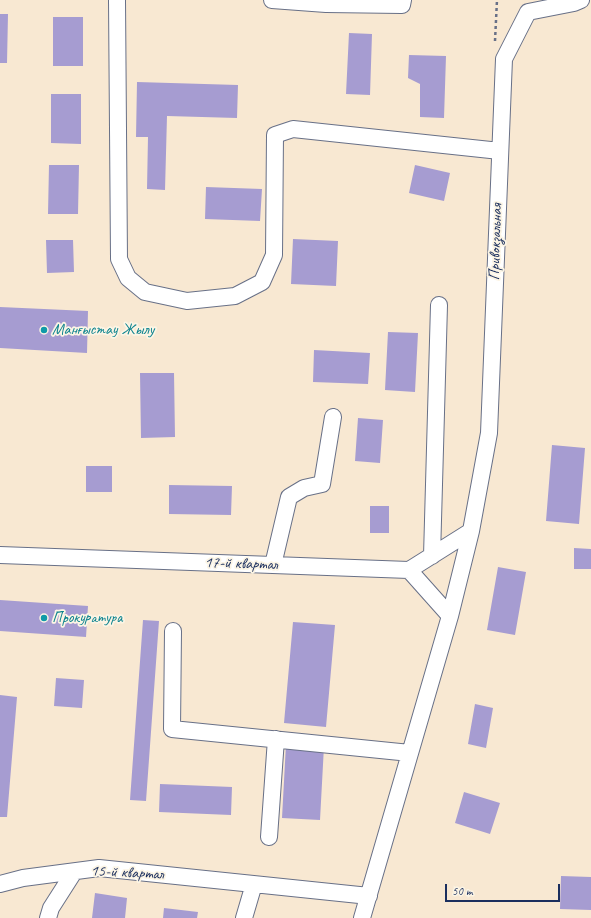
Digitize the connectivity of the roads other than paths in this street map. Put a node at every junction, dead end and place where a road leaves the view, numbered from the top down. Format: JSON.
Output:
{"nodes":[{"id":1,"x":117,"y":0,"type":"edge"},
{"id":2,"x":272,"y":0,"type":"edge"},
{"id":3,"x":403,"y":0,"type":"edge"},
{"id":4,"x":581,"y":0,"type":"edge"},
{"id":5,"x":326,"y":2,"type":"edge"},
{"id":6,"x":500,"y":151,"type":"junction"},
{"id":7,"x":440,"y":305,"type":"dead end"},
{"id":8,"x":333,"y":418,"type":"dead end"},
{"id":9,"x":471,"y":531,"type":"junction"},
{"id":10,"x":0,"y":555,"type":"edge"},
{"id":11,"x":432,"y":556,"type":"junction"},
{"id":12,"x":272,"y":565,"type":"junction"},
{"id":13,"x":409,"y":570,"type":"junction"},
{"id":14,"x":450,"y":616,"type":"junction"},
{"id":15,"x":174,"y":632,"type":"dead end"},
{"id":16,"x":276,"y":739,"type":"junction"},
{"id":17,"x":410,"y":753,"type":"junction"},
{"id":18,"x":269,"y":837,"type":"dead end"},
{"id":19,"x":74,"y":872,"type":"junction"},
{"id":20,"x":0,"y":884,"type":"edge"},
{"id":21,"x":254,"y":884,"type":"junction"},
{"id":22,"x":369,"y":896,"type":"junction"},
{"id":23,"x":48,"y":918,"type":"edge"},
{"id":24,"x":244,"y":918,"type":"edge"},
{"id":25,"x":362,"y":918,"type":"edge"}],
"edges":[{"from":1,"to":6,"type":"street"},
{"from":2,"to":5,"type":"street"},
{"from":3,"to":5,"type":"street"},
{"from":4,"to":6,"type":"street","name":"Привокзальная"},
{"from":6,"to":9,"type":"street","name":"Привокзальная"},
{"from":7,"to":11,"type":"street"},
{"from":8,"to":12,"type":"street"},
{"from":9,"to":11,"type":"street"},
{"from":9,"to":14,"type":"street","name":"Привокзальная"},
{"from":10,"to":12,"type":"street","name":"17-й квартал"},
{"from":11,"to":13,"type":"street"},
{"from":12,"to":13,"type":"street","name":"17-й квартал"},
{"from":13,"to":14,"type":"street"},
{"from":14,"to":17,"type":"street","name":"Привокзальная"},
{"from":15,"to":16,"type":"street"},
{"from":16,"to":17,"type":"street"},
{"from":16,"to":18,"type":"street"},
{"from":17,"to":22,"type":"street","name":"Привокзальная"},
{"from":19,"to":20,"type":"street","name":"15-й квартал"},
{"from":19,"to":21,"type":"street","name":"15-й квартал"},
{"from":19,"to":23,"type":"street"},
{"from":21,"to":22,"type":"street","name":"15-й квартал"},
{"from":21,"to":24,"type":"street"},
{"from":22,"to":25,"type":"street","name":"Привокзальная"}]}
